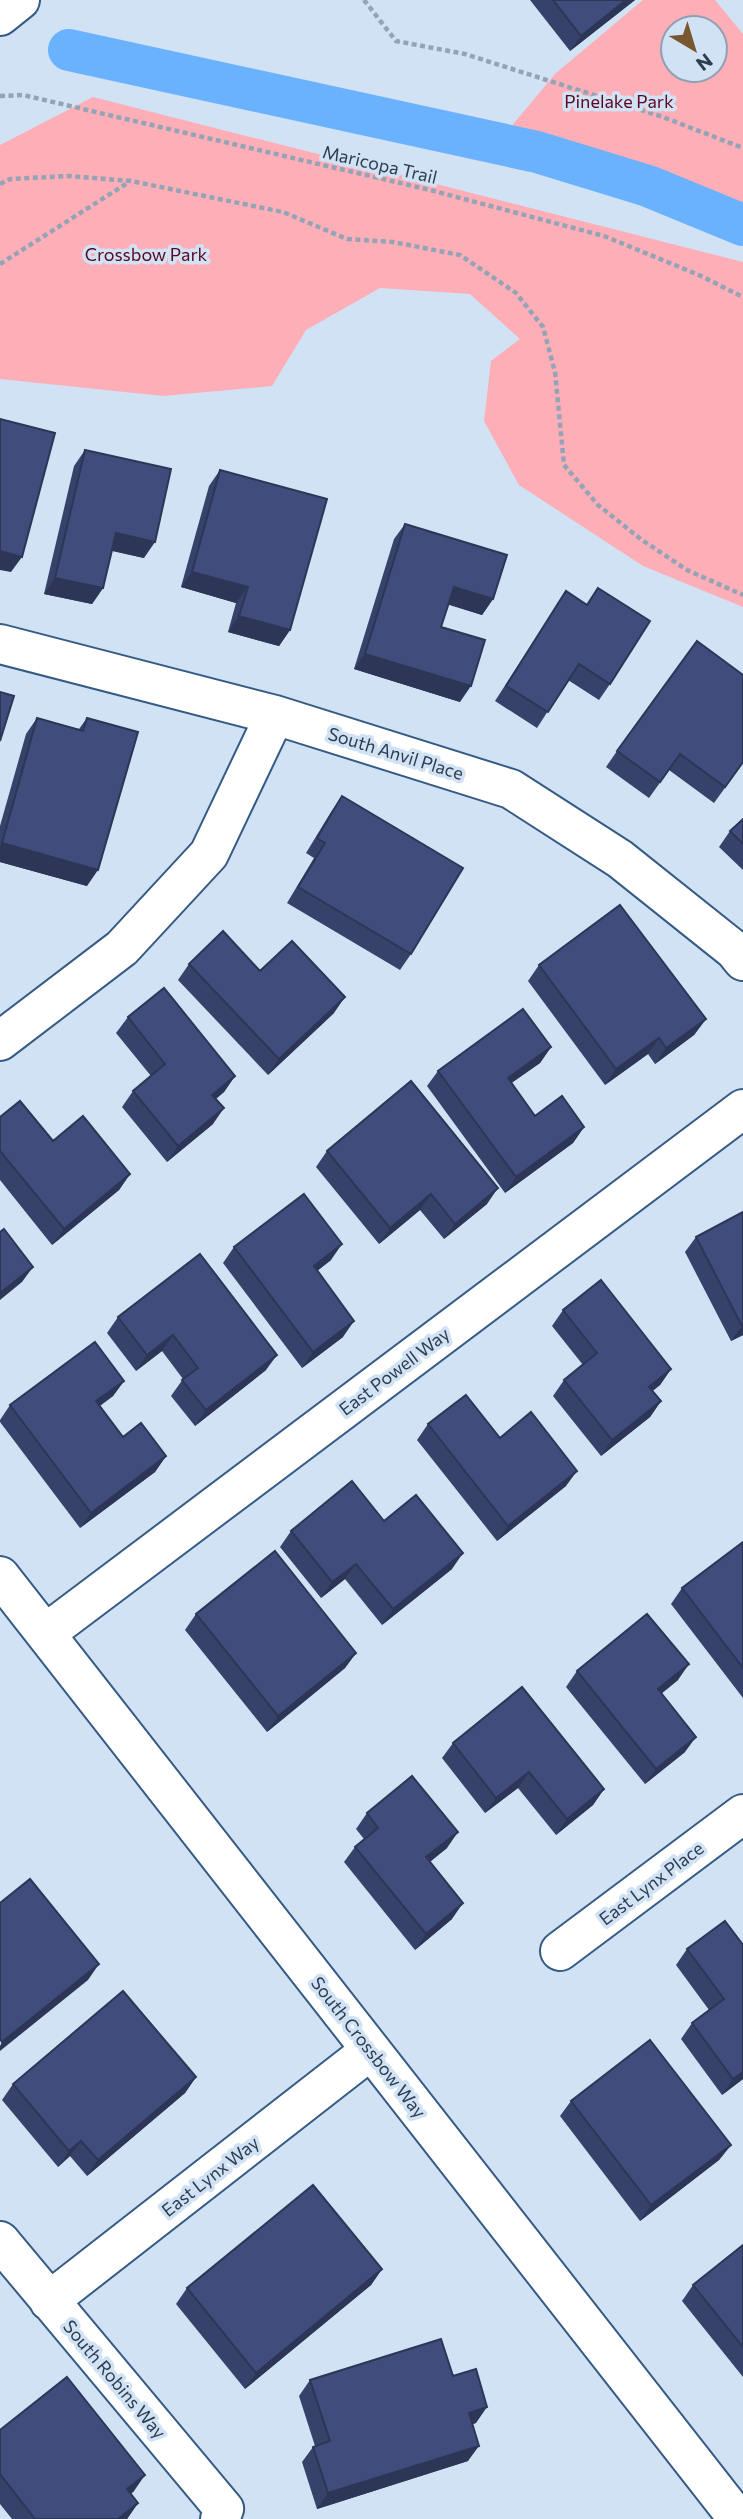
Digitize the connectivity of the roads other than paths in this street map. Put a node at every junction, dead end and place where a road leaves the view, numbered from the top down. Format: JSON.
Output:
{"nodes":[{"id":1,"x":20,"y":0,"type":"edge"},
{"id":2,"x":0,"y":16,"type":"edge"},
{"id":3,"x":0,"y":644,"type":"edge"},
{"id":4,"x":275,"y":715,"type":"junction"},
{"id":5,"x":743,"y":961,"type":"edge"},
{"id":6,"x":0,"y":1041,"type":"edge"},
{"id":7,"x":743,"y":1109,"type":"edge"},
{"id":8,"x":0,"y":1576,"type":"edge"},
{"id":9,"x":46,"y":1633,"type":"junction"},
{"id":10,"x":743,"y":1814,"type":"edge"},
{"id":11,"x":560,"y":1951,"type":"dead end"},
{"id":12,"x":371,"y":2050,"type":"junction"},
{"id":13,"x":0,"y":2241,"type":"edge"},
{"id":14,"x":49,"y":2301,"type":"junction"},
{"id":15,"x":220,"y":2519,"type":"edge"},
{"id":16,"x":738,"y":2519,"type":"edge"}],
"edges":[{"from":1,"to":2,"type":"street"},
{"from":3,"to":4,"type":"street","name":"South Anvil Place"},
{"from":4,"to":5,"type":"street","name":"South Anvil Place"},
{"from":4,"to":6,"type":"street"},
{"from":7,"to":9,"type":"street","name":"East Powell Way"},
{"from":8,"to":9,"type":"street","name":"South Crossbow Way"},
{"from":9,"to":12,"type":"street","name":"South Crossbow Way"},
{"from":10,"to":11,"type":"street","name":"East Lynx Place"},
{"from":12,"to":14,"type":"street","name":"East Lynx Way"},
{"from":12,"to":16,"type":"street","name":"South Crossbow Way"},
{"from":13,"to":14,"type":"street","name":"South Robins Way"},
{"from":14,"to":15,"type":"street","name":"South Robins Way"}]}
